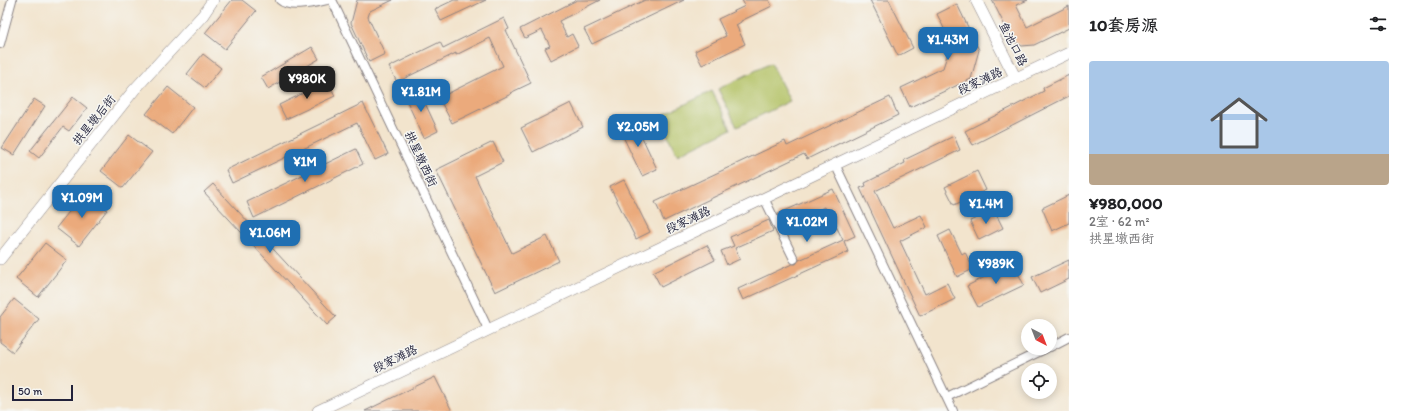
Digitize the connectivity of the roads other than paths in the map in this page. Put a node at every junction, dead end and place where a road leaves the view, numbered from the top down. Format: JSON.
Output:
{"nodes":[{"id":1,"x":12,"y":0,"type":"edge"},
{"id":2,"x":213,"y":0,"type":"edge"},
{"id":3,"x":280,"y":0,"type":"edge"},
{"id":4,"x":326,"y":0,"type":"edge"},
{"id":5,"x":332,"y":0,"type":"edge"},
{"id":6,"x":976,"y":0,"type":"edge"},
{"id":7,"x":0,"y":44,"type":"edge"},
{"id":8,"x":1069,"y":53,"type":"edge"},
{"id":9,"x":1016,"y":78,"type":"junction"},
{"id":10,"x":835,"y":164,"type":"junction"},
{"id":11,"x":764,"y":198,"type":"junction"},
{"id":12,"x":0,"y":259,"type":"edge"},
{"id":13,"x":794,"y":259,"type":"dead end"},
{"id":14,"x":488,"y":329,"type":"junction"},
{"id":15,"x":1069,"y":337,"type":"edge"},
{"id":16,"x":1057,"y":343,"type":"edge"},
{"id":17,"x":1033,"y":355,"type":"edge"},
{"id":18,"x":947,"y":397,"type":"junction"},
{"id":19,"x":318,"y":411,"type":"edge"},
{"id":20,"x":953,"y":411,"type":"edge"}],
"edges":[{"from":1,"to":7,"type":"street"},
{"from":2,"to":12,"type":"main road","name":"拱星墩后街"},
{"from":3,"to":4,"type":"street"},
{"from":5,"to":14,"type":"street","name":"拱星墩西街"},
{"from":6,"to":9,"type":"main road","name":"鱼池口路"},
{"from":8,"to":9,"type":"main road","name":"段家滩路"},
{"from":9,"to":10,"type":"main road","name":"段家滩路"},
{"from":10,"to":11,"type":"main road","name":"段家滩路"},
{"from":10,"to":18,"type":"street"},
{"from":11,"to":13,"type":"street"},
{"from":11,"to":14,"type":"main road","name":"段家滩路"},
{"from":14,"to":19,"type":"main road","name":"段家滩路"},
{"from":15,"to":16,"type":"street"},
{"from":17,"to":18,"type":"street"},
{"from":18,"to":20,"type":"street"}]}
